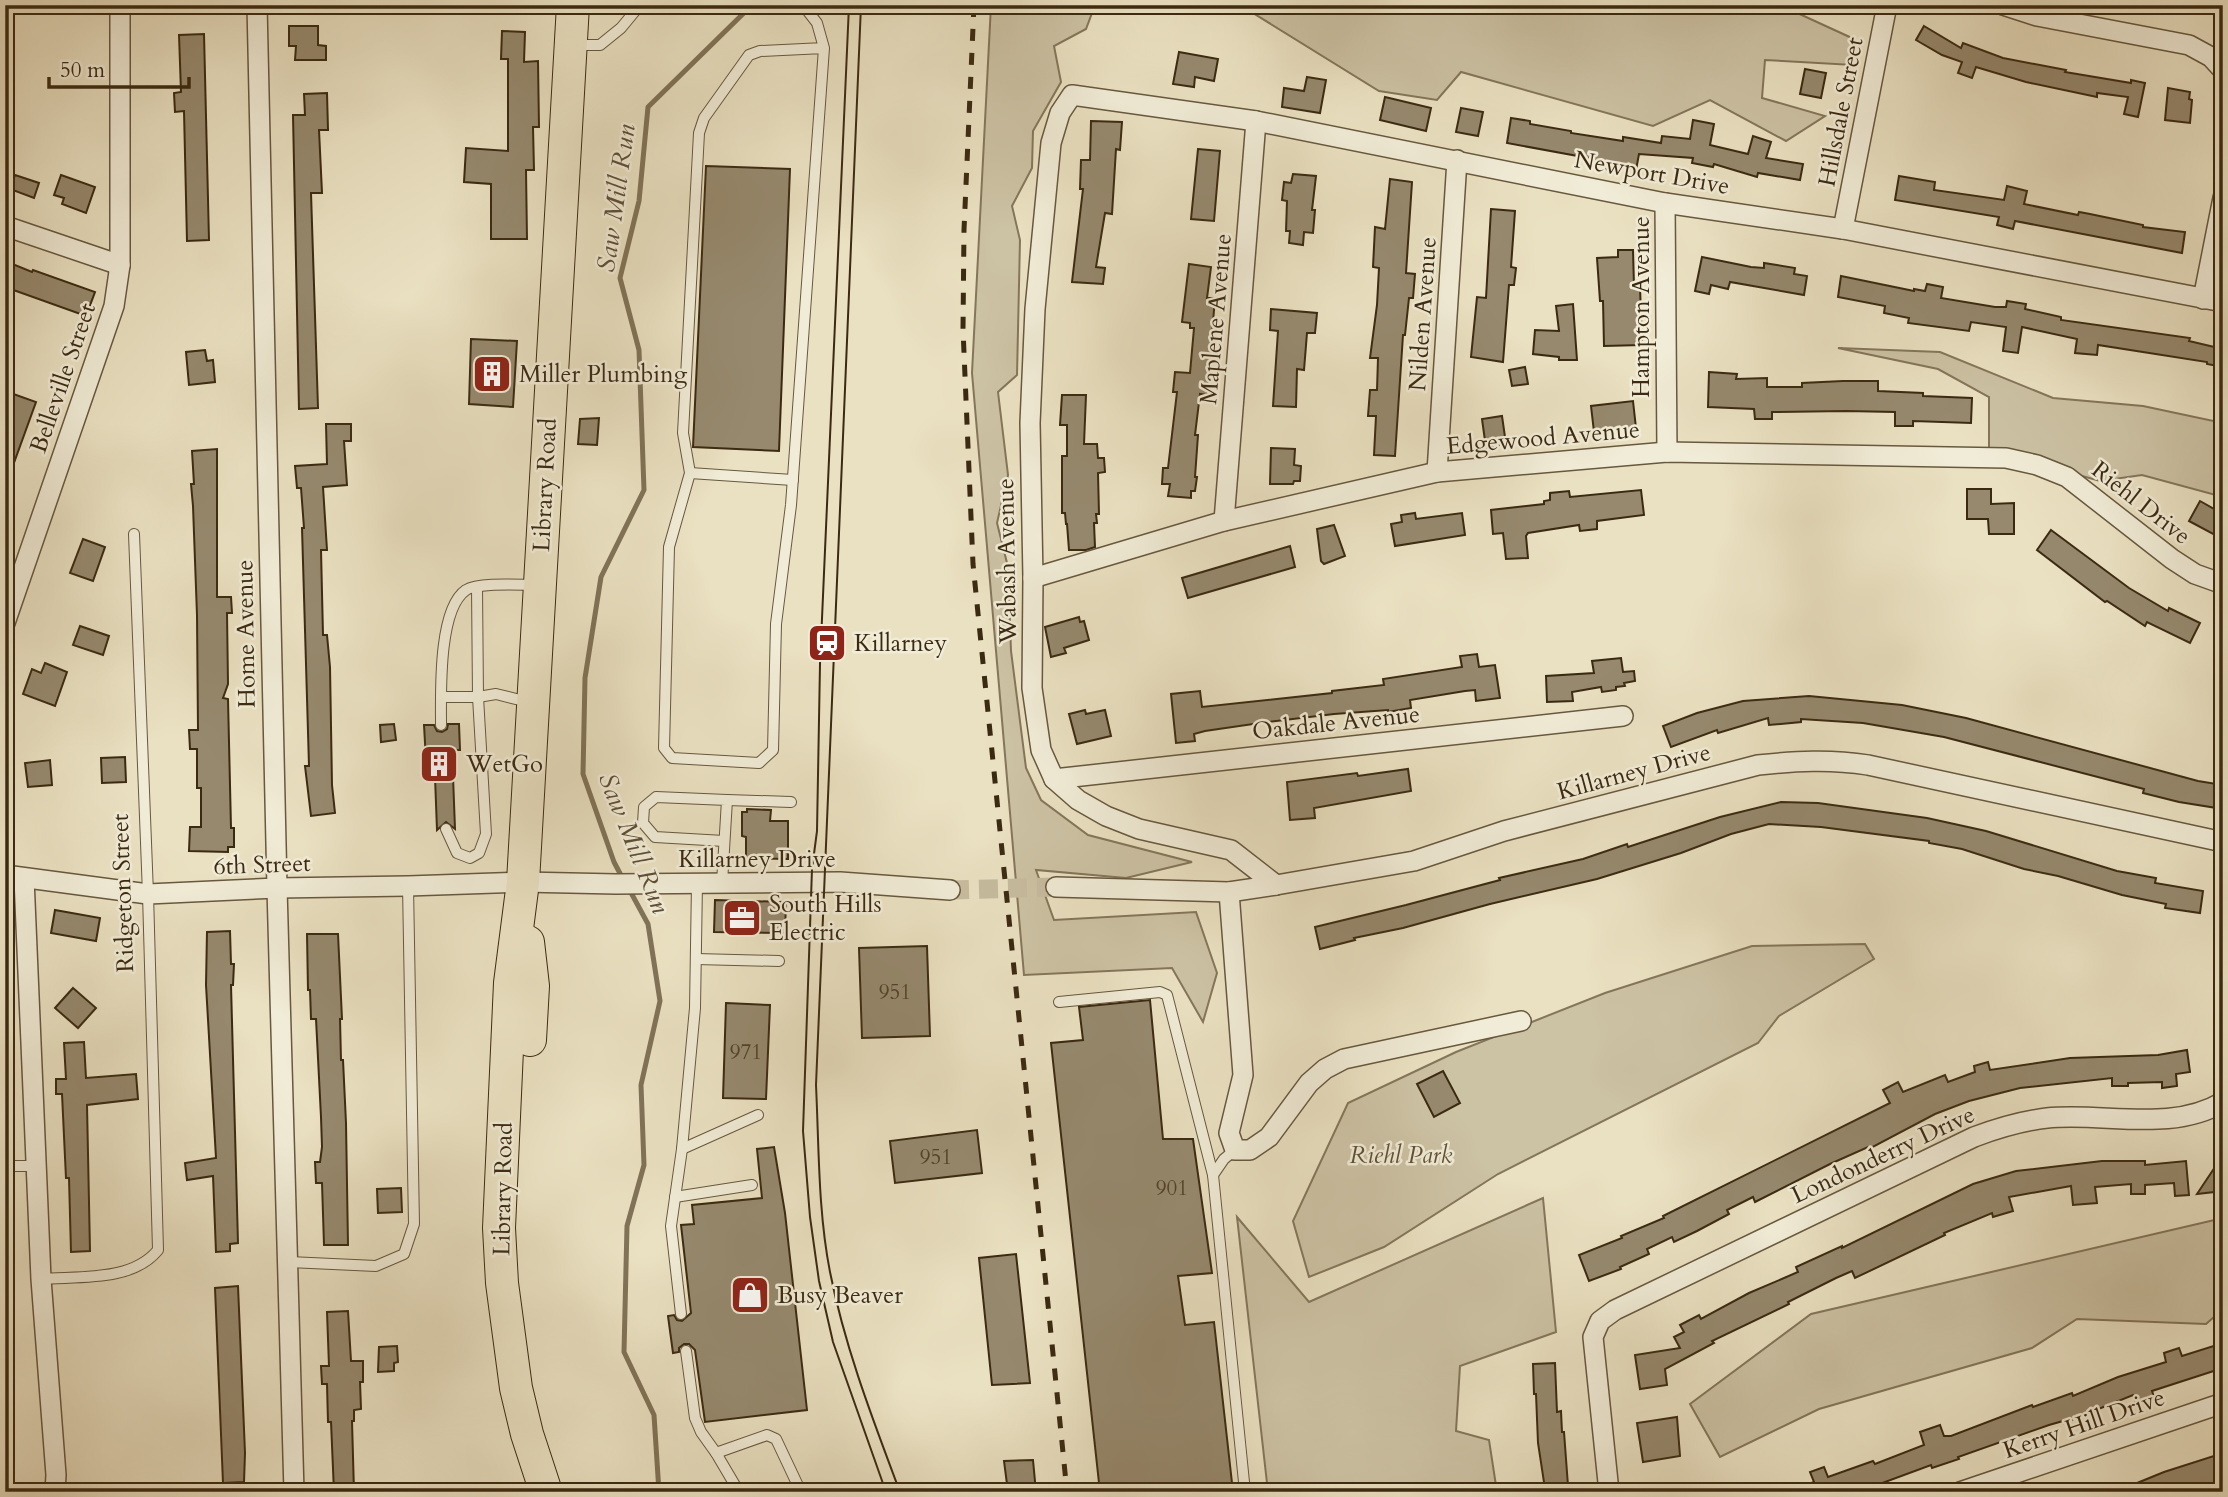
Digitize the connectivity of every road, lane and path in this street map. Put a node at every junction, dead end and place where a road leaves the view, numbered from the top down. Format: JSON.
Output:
{"nodes":[{"id":1,"x":120,"y":5,"type":"edge"},
{"id":2,"x":257,"y":5,"type":"edge"},
{"id":3,"x":573,"y":5,"type":"edge"},
{"id":4,"x":640,"y":5,"type":"edge"},
{"id":5,"x":803,"y":5,"type":"edge"},
{"id":6,"x":1887,"y":5,"type":"edge"},
{"id":7,"x":2003,"y":5,"type":"edge"},
{"id":8,"x":570,"y":45,"type":"junction"},
{"id":9,"x":824,"y":48,"type":"junction"},
{"id":10,"x":2223,"y":70,"type":"edge"},
{"id":11,"x":1072,"y":94,"type":"joint"},
{"id":12,"x":1256,"y":121,"type":"junction"},
{"id":13,"x":1457,"y":160,"type":"junction"},
{"id":14,"x":2223,"y":198,"type":"edge"},
{"id":15,"x":1665,"y":203,"type":"junction"},
{"id":16,"x":5,"y":226,"type":"edge"},
{"id":17,"x":1843,"y":229,"type":"junction"},
{"id":18,"x":120,"y":265,"type":"junction"},
{"id":19,"x":2203,"y":299,"type":"junction"},
{"id":20,"x":2223,"y":302,"type":"edge"},
{"id":21,"x":1667,"y":452,"type":"junction"},
{"id":22,"x":1437,"y":472,"type":"junction"},
{"id":23,"x":690,"y":473,"type":"junction"},
{"id":24,"x":2067,"y":477,"type":"joint"},
{"id":25,"x":793,"y":480,"type":"junction"},
{"id":26,"x":1224,"y":521,"type":"junction"},
{"id":27,"x":134,"y":534,"type":"dead end"},
{"id":28,"x":1033,"y":578,"type":"junction"},
{"id":29,"x":2223,"y":584,"type":"edge"},
{"id":30,"x":540,"y":585,"type":"junction"},
{"id":31,"x":477,"y":587,"type":"junction"},
{"id":32,"x":5,"y":623,"type":"edge"},
{"id":33,"x":441,"y":697,"type":"junction"},
{"id":34,"x":478,"y":697,"type":"junction"},
{"id":35,"x":532,"y":704,"type":"junction"},
{"id":36,"x":1623,"y":716,"type":"dead end"},
{"id":37,"x":441,"y":725,"type":"dead end"},
{"id":38,"x":1054,"y":779,"type":"junction"},
{"id":39,"x":727,"y":800,"type":"junction"},
{"id":40,"x":791,"y":802,"type":"dead end"},
{"id":41,"x":446,"y":829,"type":"dead end"},
{"id":42,"x":724,"y":841,"type":"junction"},
{"id":43,"x":2223,"y":842,"type":"edge"},
{"id":44,"x":15,"y":876,"type":"edge"},
{"id":45,"x":523,"y":882,"type":"junction"},
{"id":46,"x":697,"y":883,"type":"junction"},
{"id":47,"x":722,"y":883,"type":"junction"},
{"id":48,"x":1276,"y":885,"type":"junction"},
{"id":49,"x":408,"y":886,"type":"junction"},
{"id":50,"x":1056,"y":887,"type":"tunnel mouth"},
{"id":51,"x":277,"y":888,"type":"junction"},
{"id":52,"x":950,"y":890,"type":"tunnel mouth"},
{"id":53,"x":1228,"y":892,"type":"junction"},
{"id":54,"x":148,"y":894,"type":"junction"},
{"id":55,"x":696,"y":959,"type":"junction"},
{"id":56,"x":779,"y":961,"type":"dead end"},
{"id":57,"x":1059,"y":1002,"type":"dead end"},
{"id":58,"x":1521,"y":1021,"type":"dead end"},
{"id":59,"x":2223,"y":1102,"type":"edge"},
{"id":60,"x":758,"y":1115,"type":"dead end"},
{"id":61,"x":682,"y":1149,"type":"junction"},
{"id":62,"x":1235,"y":1150,"type":"junction"},
{"id":63,"x":5,"y":1166,"type":"edge"},
{"id":64,"x":36,"y":1166,"type":"junction"},
{"id":65,"x":1213,"y":1175,"type":"junction"},
{"id":66,"x":752,"y":1185,"type":"dead end"},
{"id":67,"x":675,"y":1197,"type":"junction"},
{"id":68,"x":289,"y":1262,"type":"junction"},
{"id":69,"x":41,"y":1279,"type":"junction"},
{"id":70,"x":681,"y":1314,"type":"dead end"},
{"id":71,"x":686,"y":1351,"type":"dead end"},
{"id":72,"x":2223,"y":1402,"type":"edge"},
{"id":73,"x":716,"y":1453,"type":"junction"},
{"id":74,"x":55,"y":1492,"type":"edge"},
{"id":75,"x":294,"y":1492,"type":"edge"},
{"id":76,"x":546,"y":1492,"type":"edge"},
{"id":77,"x":561,"y":1492,"type":"edge"},
{"id":78,"x":739,"y":1492,"type":"edge"},
{"id":79,"x":801,"y":1492,"type":"edge"},
{"id":80,"x":1245,"y":1492,"type":"edge"},
{"id":81,"x":1609,"y":1492,"type":"edge"},
{"id":82,"x":1960,"y":1492,"type":"edge"}],
"edges":[{"from":1,"to":18,"type":"street"},
{"from":2,"to":51,"type":"street","name":"Home Avenue"},
{"from":3,"to":8,"type":"main road","name":"Library Road"},
{"from":4,"to":8,"type":"lane"},
{"from":5,"to":9,"type":"lane"},
{"from":6,"to":17,"type":"street","name":"Hillsdale Street"},
{"from":7,"to":10,"type":"street"},
{"from":8,"to":30,"type":"main road","name":"Library Road"},
{"from":9,"to":23,"type":"lane"},
{"from":9,"to":25,"type":"lane"},
{"from":11,"to":12,"type":"street","name":"Newport Drive"},
{"from":11,"to":28,"type":"street","name":"Wabash Avenue"},
{"from":12,"to":13,"type":"street","name":"Newport Drive"},
{"from":12,"to":26,"type":"street","name":"Maplene Avenue"},
{"from":13,"to":15,"type":"street","name":"Newport Drive"},
{"from":13,"to":22,"type":"street","name":"Nilden Avenue"},
{"from":14,"to":19,"type":"street"},
{"from":15,"to":17,"type":"street","name":"Newport Drive"},
{"from":15,"to":21,"type":"street","name":"Hampton Avenue"},
{"from":16,"to":18,"type":"street"},
{"from":17,"to":19,"type":"street","name":"Newport Drive"},
{"from":18,"to":32,"type":"street","name":"Belleville Street"},
{"from":19,"to":20,"type":"street","name":"Newport Drive"},
{"from":21,"to":22,"type":"street","name":"Edgewood Avenue"},
{"from":21,"to":24,"type":"street","name":"Edgewood Avenue"},
{"from":22,"to":26,"type":"street","name":"Edgewood Avenue"},
{"from":23,"to":25,"type":"lane"},
{"from":23,"to":25,"type":"lane"},
{"from":24,"to":29,"type":"street","name":"Riehl Drive"},
{"from":26,"to":28,"type":"street","name":"Edgewood Avenue"},
{"from":27,"to":54,"type":"lane","name":"Ridgeton Street"},
{"from":28,"to":38,"type":"street","name":"Wabash Avenue"},
{"from":30,"to":31,"type":"lane"},
{"from":30,"to":35,"type":"main road","name":"Library Road"},
{"from":31,"to":33,"type":"lane"},
{"from":31,"to":34,"type":"lane"},
{"from":33,"to":34,"type":"lane"},
{"from":33,"to":37,"type":"lane"},
{"from":34,"to":35,"type":"lane"},
{"from":34,"to":41,"type":"lane"},
{"from":35,"to":45,"type":"main road","name":"Library Road"},
{"from":36,"to":38,"type":"street","name":"Oakdale Avenue"},
{"from":38,"to":48,"type":"street","name":"Wabash Avenue"},
{"from":39,"to":40,"type":"lane"},
{"from":39,"to":42,"type":"lane"},
{"from":39,"to":42,"type":"lane"},
{"from":42,"to":47,"type":"lane"},
{"from":43,"to":48,"type":"street","name":"Killarney Drive"},
{"from":44,"to":54,"type":"street","name":"6th Street"},
{"from":44,"to":64,"type":"street"},
{"from":45,"to":46,"type":"street","name":"Killarney Drive"},
{"from":45,"to":49,"type":"street","name":"6th Street"},
{"from":45,"to":76,"type":"main road","name":"Library Road"},
{"from":45,"to":77,"type":"main road","name":"Library Road"},
{"from":46,"to":47,"type":"street","name":"Killarney Drive"},
{"from":46,"to":55,"type":"lane"},
{"from":47,"to":52,"type":"street","name":"Killarney Drive"},
{"from":48,"to":53,"type":"street","name":"Killarney Drive"},
{"from":49,"to":51,"type":"street","name":"6th Street"},
{"from":49,"to":68,"type":"lane"},
{"from":50,"to":53,"type":"street","name":"Killarney Drive"},
{"from":51,"to":54,"type":"street","name":"6th Street"},
{"from":51,"to":68,"type":"street","name":"Home Avenue"},
{"from":53,"to":62,"type":"street"},
{"from":54,"to":69,"type":"lane","name":"Ridgeton Street"},
{"from":55,"to":56,"type":"lane"},
{"from":55,"to":61,"type":"lane"},
{"from":57,"to":65,"type":"lane"},
{"from":58,"to":62,"type":"street"},
{"from":59,"to":81,"type":"street","name":"Londonderry Drive"},
{"from":60,"to":61,"type":"lane"},
{"from":61,"to":67,"type":"lane"},
{"from":62,"to":65,"type":"lane"},
{"from":63,"to":64,"type":"lane"},
{"from":64,"to":69,"type":"street"},
{"from":65,"to":80,"type":"lane"},
{"from":66,"to":67,"type":"lane"},
{"from":67,"to":70,"type":"lane"},
{"from":68,"to":75,"type":"street","name":"Home Avenue"},
{"from":69,"to":74,"type":"street"},
{"from":71,"to":73,"type":"lane"},
{"from":72,"to":82,"type":"street","name":"Kerry Hill Drive"},
{"from":73,"to":78,"type":"lane"},
{"from":73,"to":79,"type":"lane"}]}
